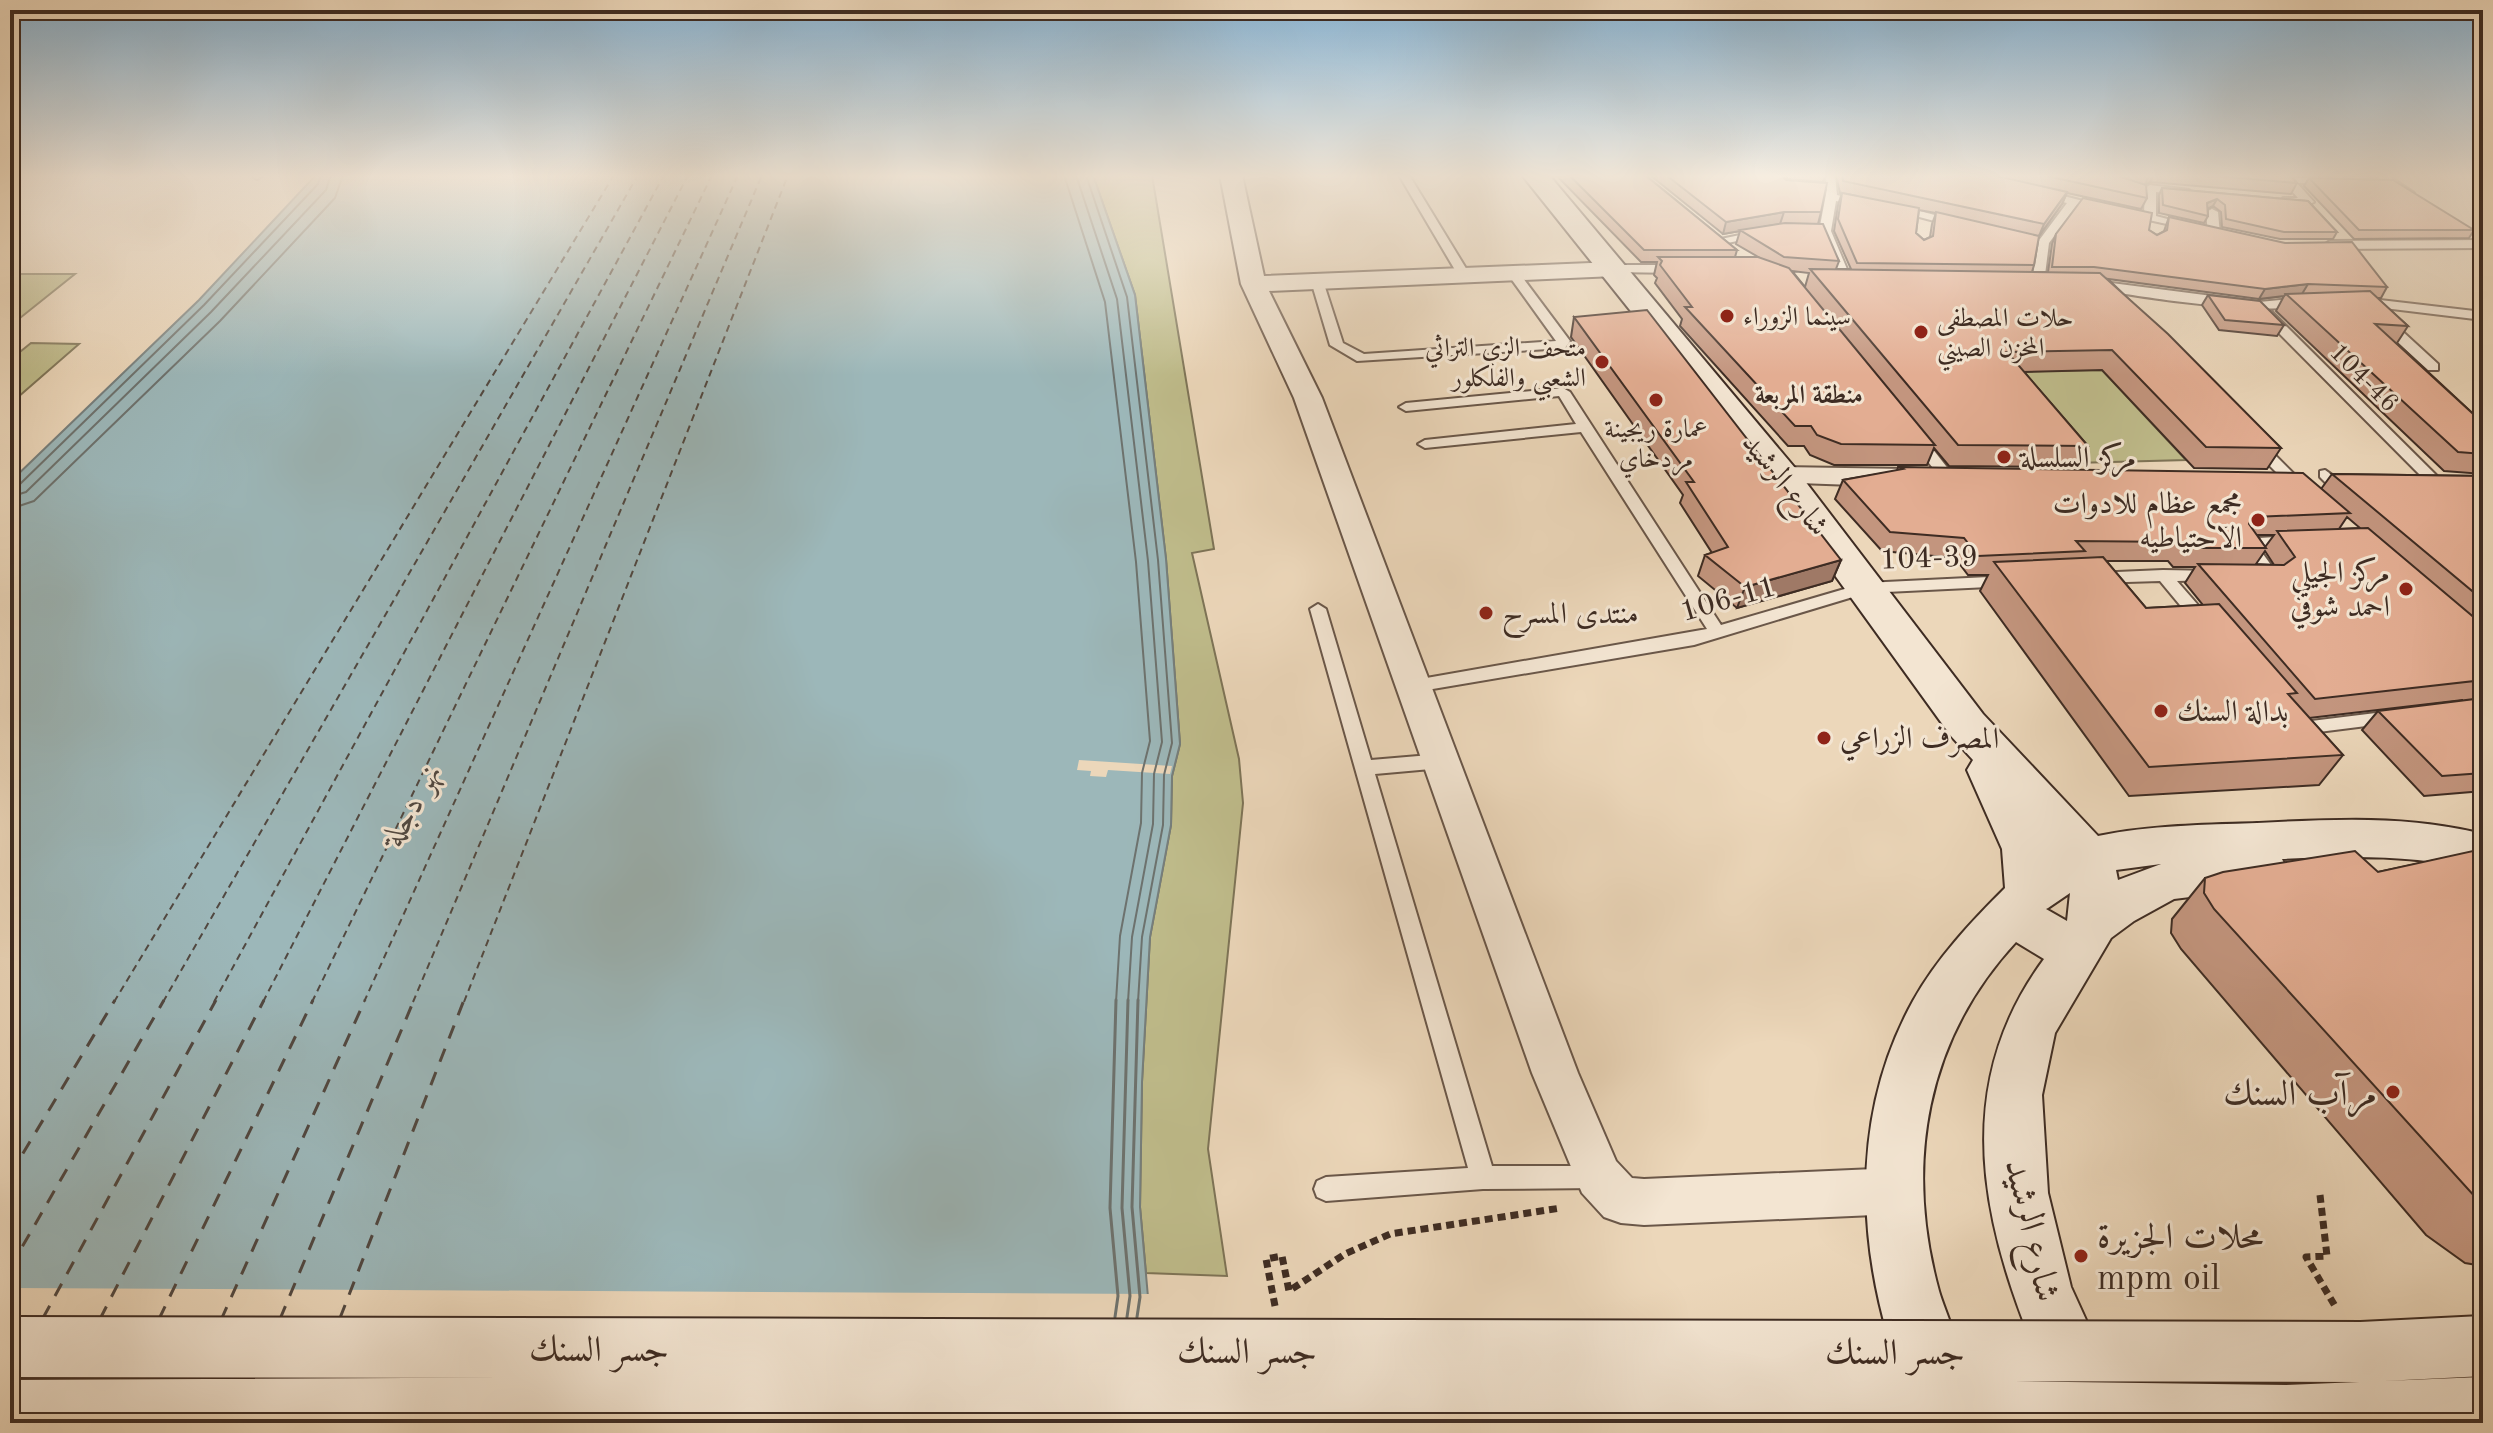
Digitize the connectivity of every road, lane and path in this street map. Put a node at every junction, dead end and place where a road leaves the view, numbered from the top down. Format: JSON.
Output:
{"nodes":[{"id":1,"x":1244,"y":242,"type":"edge"},
{"id":2,"x":1444,"y":242,"type":"edge"},
{"id":3,"x":1592,"y":242,"type":"edge"},
{"id":4,"x":1830,"y":242,"type":"edge"},
{"id":5,"x":2038,"y":242,"type":"edge"},
{"id":6,"x":2347,"y":242,"type":"edge"},
{"id":7,"x":2470,"y":242,"type":"edge"},
{"id":8,"x":2043,"y":243,"type":"joint"},
{"id":9,"x":2322,"y":245,"type":"edge"},
{"id":10,"x":2354,"y":250,"type":"junction"},
{"id":11,"x":1615,"y":269,"type":"junction"},
{"id":12,"x":1692,"y":269,"type":"edge"},
{"id":13,"x":1513,"y":273,"type":"junction"},
{"id":14,"x":1464,"y":275,"type":"junction"},
{"id":15,"x":1317,"y":281,"type":"junction"},
{"id":16,"x":1832,"y":281,"type":"edge"},
{"id":17,"x":1846,"y":281,"type":"junction"},
{"id":18,"x":1860,"y":281,"type":"edge"},
{"id":19,"x":2038,"y":283,"type":"edge"},
{"id":20,"x":2076,"y":283,"type":"edge"},
{"id":21,"x":1253,"y":284,"type":"junction"},
{"id":22,"x":2105,"y":288,"type":"junction"},
{"id":23,"x":2116,"y":299,"type":"edge"},
{"id":24,"x":2317,"y":302,"type":"edge"},
{"id":25,"x":2348,"y":302,"type":"edge"},
{"id":26,"x":2363,"y":302,"type":"junction"},
{"id":27,"x":2259,"y":306,"type":"junction"},
{"id":28,"x":2483,"y":316,"type":"edge"},
{"id":29,"x":2433,"y":367,"type":"dead end"},
{"id":30,"x":1406,"y":407,"type":"dead end"},
{"id":31,"x":1586,"y":427,"type":"junction"},
{"id":32,"x":1909,"y":429,"type":"edge"},
{"id":33,"x":2249,"y":437,"type":"edge"},
{"id":34,"x":1425,"y":444,"type":"dead end"},
{"id":35,"x":1782,"y":476,"type":"junction"},
{"id":36,"x":1948,"y":478,"type":"junction"},
{"id":37,"x":1979,"y":478,"type":"edge"},
{"id":38,"x":2246,"y":482,"type":"edge"},
{"id":39,"x":2293,"y":483,"type":"junction"},
{"id":40,"x":2436,"y":483,"type":"junction"},
{"id":41,"x":2467,"y":483,"type":"edge"},
{"id":42,"x":2304,"y":541,"type":"edge"},
{"id":43,"x":2163,"y":575,"type":"junction"},
{"id":44,"x":2069,"y":579,"type":"edge"},
{"id":45,"x":2022,"y":581,"type":"edge"},
{"id":46,"x":1865,"y":588,"type":"junction"},
{"id":47,"x":1318,"y":609,"type":"dead end"},
{"id":48,"x":1717,"y":632,"type":"junction"},
{"id":49,"x":2214,"y":634,"type":"edge"},
{"id":50,"x":1415,"y":686,"type":"junction"},
{"id":51,"x":2405,"y":716,"type":"edge"},
{"id":52,"x":2290,"y":724,"type":"edge"},
{"id":53,"x":1967,"y":725,"type":"junction"},
{"id":54,"x":1442,"y":761,"type":"junction"},
{"id":55,"x":1362,"y":768,"type":"junction"},
{"id":56,"x":2019,"y":781,"type":"junction"},
{"id":57,"x":2169,"y":845,"type":"junction"},
{"id":58,"x":2483,"y":853,"type":"edge"},
{"id":59,"x":2088,"y":857,"type":"junction"},
{"id":60,"x":2483,"y":872,"type":"edge"},
{"id":61,"x":2020,"y":904,"type":"junction"},
{"id":62,"x":2086,"y":937,"type":"junction"},
{"id":63,"x":1483,"y":1178,"type":"junction"},
{"id":64,"x":1326,"y":1189,"type":"dead end"},
{"id":65,"x":1610,"y":1189,"type":"junction"},
{"id":66,"x":1897,"y":1191,"type":"junction"},
{"id":67,"x":2320,"y":1195,"type":"dead end"},
{"id":68,"x":2306,"y":1257,"type":"dead end"},
{"id":69,"x":1266,"y":1259,"type":"dead end"},
{"id":70,"x":2483,"y":1346,"type":"edge"},
{"id":71,"x":10,"y":1347,"type":"edge"},
{"id":72,"x":2483,"y":1407,"type":"edge"},
{"id":73,"x":10,"y":1410,"type":"edge"},
{"id":74,"x":1954,"y":1423,"type":"edge"},
{"id":75,"x":2099,"y":1423,"type":"edge"}],
"edges":[{"from":1,"to":21,"type":"street"},
{"from":2,"to":14,"type":"lane"},
{"from":3,"to":11,"type":"main road","name":"شارع الرشيد"},
{"from":4,"to":17,"type":"lane"},
{"from":5,"to":8,"type":"lane"},
{"from":6,"to":10,"type":"lane"},
{"from":7,"to":10,"type":"lane"},
{"from":8,"to":19,"type":"lane"},
{"from":9,"to":10,"type":"lane"},
{"from":11,"to":12,"type":"lane"},
{"from":11,"to":13,"type":"street"},
{"from":11,"to":35,"type":"main road","name":"شارع الرشيد"},
{"from":13,"to":14,"type":"street"},
{"from":13,"to":15,"type":"lane"},
{"from":14,"to":15,"type":"street"},
{"from":15,"to":21,"type":"street"},
{"from":16,"to":17,"type":"lane"},
{"from":17,"to":18,"type":"lane"},
{"from":20,"to":22,"type":"lane"},
{"from":21,"to":50,"type":"street"},
{"from":22,"to":23,"type":"lane"},
{"from":22,"to":27,"type":"lane"},
{"from":24,"to":27,"type":"lane"},
{"from":25,"to":26,"type":"lane"},
{"from":26,"to":28,"type":"lane"},
{"from":26,"to":29,"type":"lane"},
{"from":27,"to":40,"type":"lane","name":"104-46"},
{"from":30,"to":31,"type":"lane"},
{"from":31,"to":34,"type":"lane"},
{"from":31,"to":48,"type":"lane"},
{"from":32,"to":36,"type":"lane"},
{"from":33,"to":39,"type":"lane"},
{"from":35,"to":36,"type":"street"},
{"from":35,"to":46,"type":"main road","name":"شارع الرشيد"},
{"from":36,"to":37,"type":"street"},
{"from":38,"to":39,"type":"street"},
{"from":39,"to":40,"type":"street"},
{"from":40,"to":41,"type":"street"},
{"from":42,"to":43,"type":"lane"},
{"from":43,"to":44,"type":"lane"},
{"from":43,"to":49,"type":"lane"},
{"from":45,"to":46,"type":"lane","name":"104-39"},
{"from":46,"to":48,"type":"lane","name":"106-11"},
{"from":46,"to":53,"type":"main road","name":"شارع الرشيد"},
{"from":47,"to":55,"type":"lane"},
{"from":48,"to":50,"type":"lane","name":"106-11"},
{"from":50,"to":54,"type":"street"},
{"from":51,"to":52,"type":"lane"},
{"from":53,"to":56,"type":"main road","name":"شارع الرشيد"},
{"from":53,"to":61,"type":"main road","name":"شارع الرشيد"},
{"from":54,"to":55,"type":"lane"},
{"from":54,"to":65,"type":"street"},
{"from":55,"to":63,"type":"lane"},
{"from":56,"to":57,"type":"main road"},
{"from":56,"to":59,"type":"main road","name":"شارع الرشيد"},
{"from":57,"to":58,"type":"main road"},
{"from":57,"to":59,"type":"main road"},
{"from":59,"to":61,"type":"main road"},
{"from":59,"to":62,"type":"main road","name":"شارع الرشيد"},
{"from":60,"to":62,"type":"main road"},
{"from":61,"to":62,"type":"main road"},
{"from":61,"to":66,"type":"main road"},
{"from":62,"to":75,"type":"main road","name":"شارع الرشيد"},
{"from":63,"to":64,"type":"lane"},
{"from":63,"to":65,"type":"lane"},
{"from":65,"to":66,"type":"street"},
{"from":65,"to":69,"type":"path"},
{"from":66,"to":74,"type":"main road"},
{"from":67,"to":68,"type":"path"},
{"from":70,"to":71,"type":"main road","name":"جسر السنك","bridge":true},
{"from":72,"to":73,"type":"main road","name":"جسر السنك","bridge":true}]}
